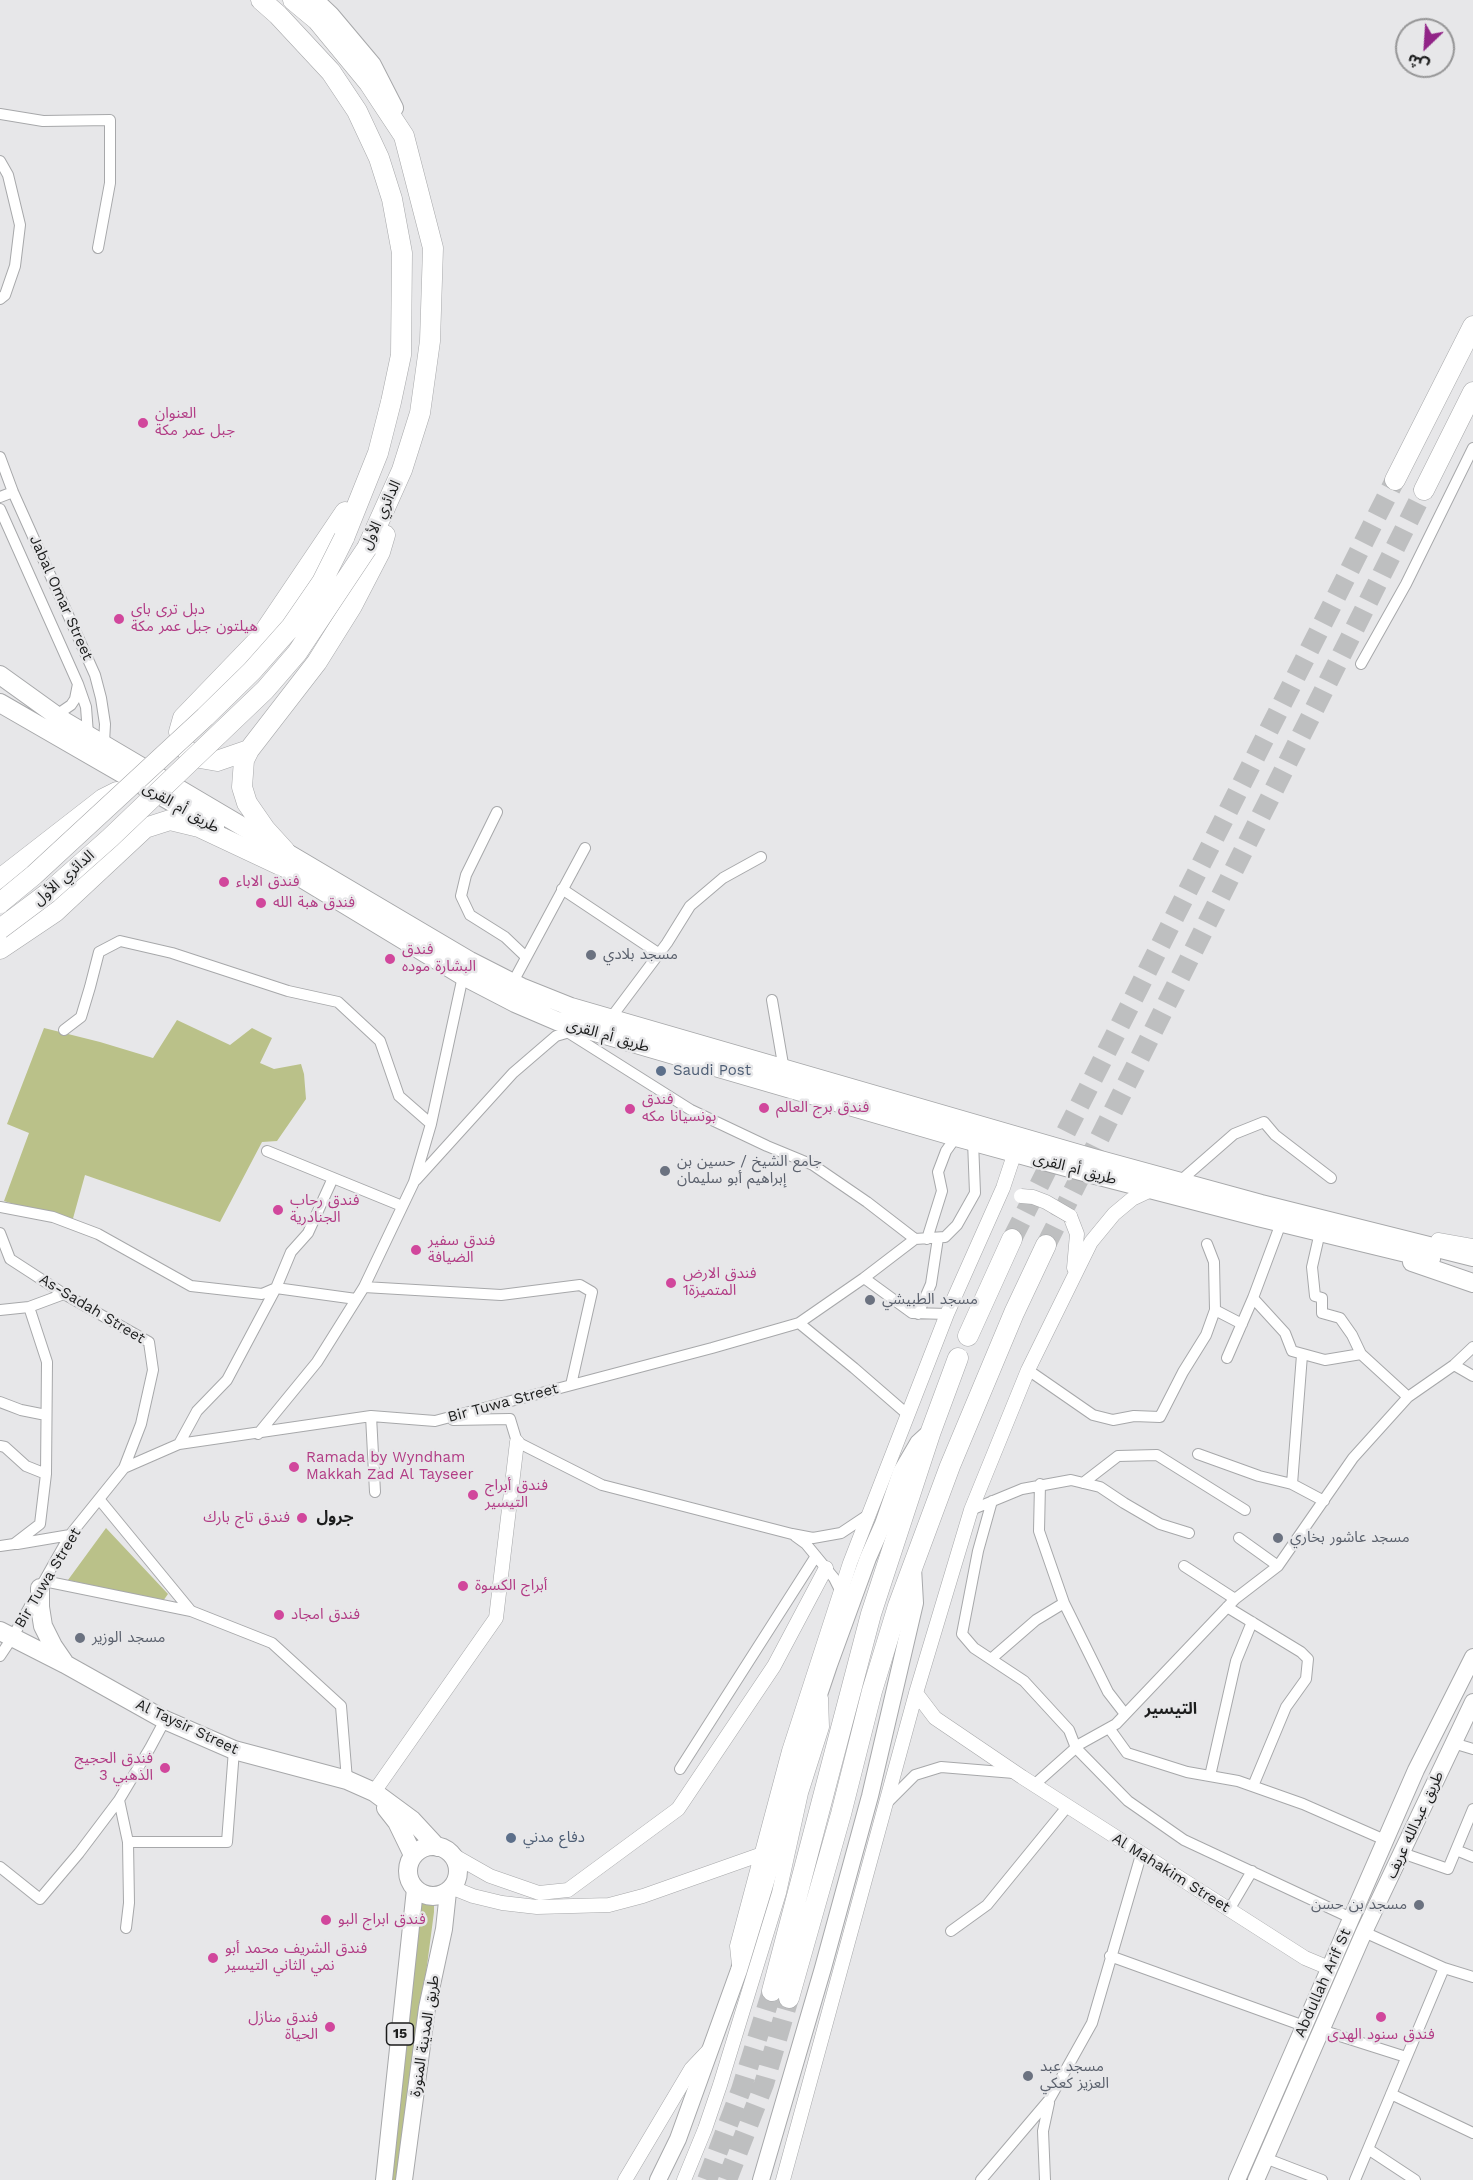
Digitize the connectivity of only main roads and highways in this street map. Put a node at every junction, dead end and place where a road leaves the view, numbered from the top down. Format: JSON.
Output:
{"nodes":[{"id":1,"x":261,"y":0,"type":"edge"},
{"id":2,"x":292,"y":0,"type":"edge"},
{"id":3,"x":314,"y":0,"type":"edge"},
{"id":4,"x":404,"y":136,"type":"junction"},
{"id":5,"x":1473,"y":326,"type":"edge"},
{"id":6,"x":1473,"y":392,"type":"edge"},
{"id":7,"x":369,"y":475,"type":"junction"},
{"id":8,"x":1395,"y":480,"type":"tunnel mouth"},
{"id":9,"x":1424,"y":490,"type":"tunnel mouth"},
{"id":10,"x":374,"y":550,"type":"junction"},
{"id":11,"x":0,"y":675,"type":"edge"},
{"id":12,"x":0,"y":686,"type":"edge"},
{"id":13,"x":5,"y":708,"type":"edge"},
{"id":14,"x":61,"y":718,"type":"junction"},
{"id":15,"x":249,"y":750,"type":"junction"},
{"id":16,"x":129,"y":785,"type":"junction"},
{"id":17,"x":283,"y":858,"type":"junction"},
{"id":18,"x":0,"y":879,"type":"edge"},
{"id":19,"x":0,"y":903,"type":"edge"},
{"id":20,"x":0,"y":929,"type":"edge"},
{"id":21,"x":0,"y":949,"type":"edge"},
{"id":22,"x":610,"y":1019,"type":"junction"},
{"id":23,"x":575,"y":1030,"type":"junction"},
{"id":24,"x":1324,"y":1228,"type":"junction"},
{"id":25,"x":1012,"y":1239,"type":"tunnel mouth"},
{"id":26,"x":1438,"y":1240,"type":"road end"},
{"id":27,"x":1046,"y":1245,"type":"tunnel mouth"},
{"id":28,"x":1401,"y":1245,"type":"junction"},
{"id":29,"x":1473,"y":1257,"type":"edge"},
{"id":30,"x":1473,"y":1270,"type":"edge"},
{"id":31,"x":1473,"y":1283,"type":"edge"},
{"id":32,"x":968,"y":1336,"type":"dead end"},
{"id":33,"x":958,"y":1358,"type":"dead end"},
{"id":34,"x":931,"y":1431,"type":"junction"},
{"id":35,"x":913,"y":1567,"type":"junction"},
{"id":36,"x":43,"y":1584,"type":"road end"},
{"id":37,"x":6,"y":1635,"type":"edge"},
{"id":38,"x":1473,"y":1657,"type":"edge"},
{"id":39,"x":65,"y":1664,"type":"junction"},
{"id":40,"x":1473,"y":1702,"type":"edge"},
{"id":41,"x":374,"y":1792,"type":"junction"},
{"id":42,"x":445,"y":1851,"type":"junction"},
{"id":43,"x":414,"y":1855,"type":"junction"},
{"id":44,"x":415,"y":1889,"type":"junction"},
{"id":45,"x":451,"y":1890,"type":"junction"},
{"id":46,"x":1350,"y":1922,"type":"junction"},
{"id":47,"x":1364,"y":1932,"type":"junction"},
{"id":48,"x":384,"y":2180,"type":"edge"},
{"id":49,"x":404,"y":2180,"type":"edge"},
{"id":50,"x":658,"y":2180,"type":"edge"},
{"id":51,"x":761,"y":2180,"type":"edge"},
{"id":52,"x":1237,"y":2180,"type":"edge"},
{"id":53,"x":1256,"y":2180,"type":"edge"}],
"edges":[{"from":1,"to":7,"type":"highway","name":"الدائري الأول"},
{"from":2,"to":4,"type":"highway","name":"الدائري الأول"},
{"from":3,"to":4,"type":"highway"},
{"from":4,"to":10,"type":"highway","name":"الدائري الأول"},
{"from":5,"to":8,"type":"highway"},
{"from":6,"to":9,"type":"highway"},
{"from":7,"to":15,"type":"highway"},
{"from":7,"to":16,"type":"highway","name":"الدائري الأول","bridge":true},
{"from":10,"to":15,"type":"highway"},
{"from":10,"to":20,"type":"highway","name":"الدائري الأول","bridge":true},
{"from":11,"to":14,"type":"highway","name":"طريق أم القرى"},
{"from":12,"to":14,"type":"highway","name":"طريق أم القرى"},
{"from":13,"to":17,"type":"highway","name":"طريق أم القرى"},
{"from":14,"to":17,"type":"highway","name":"طريق أم القرى"},
{"from":15,"to":17,"type":"highway"},
{"from":16,"to":18,"type":"highway"},
{"from":16,"to":19,"type":"highway","name":"الدائري الأول","bridge":true},
{"from":17,"to":21,"type":"highway"},
{"from":17,"to":22,"type":"highway","name":"طريق أم القرى"},
{"from":17,"to":23,"type":"highway","name":"طريق أم القرى"},
{"from":22,"to":23,"type":"highway"},
{"from":22,"to":24,"type":"highway","name":"طريق أم القرى"},
{"from":23,"to":24,"type":"highway","name":"طريق أم القرى"},
{"from":24,"to":26,"type":"highway"},
{"from":24,"to":28,"type":"highway","name":"طريق أم القرى"},
{"from":24,"to":31,"type":"highway"},
{"from":25,"to":32,"type":"highway"},
{"from":27,"to":35,"type":"highway"},
{"from":28,"to":29,"type":"highway"},
{"from":28,"to":30,"type":"highway"},
{"from":33,"to":34,"type":"highway"},
{"from":34,"to":35,"type":"highway"},
{"from":34,"to":50,"type":"main road"},
{"from":35,"to":51,"type":"main road"},
{"from":36,"to":39,"type":"highway"},
{"from":37,"to":39,"type":"highway","name":"Al Taysir Street"},
{"from":38,"to":46,"type":"main road","name":"Abdullah Arif St"},
{"from":39,"to":41,"type":"highway","name":"Al Taysir Street"},
{"from":40,"to":47,"type":"main road","name":"طريق عبدالله عريف"},
{"from":41,"to":42,"type":"highway","name":"Al Taysir Street"},
{"from":41,"to":43,"type":"highway"},
{"from":42,"to":43,"type":"highway"},
{"from":42,"to":45,"type":"highway"},
{"from":43,"to":44,"type":"highway"},
{"from":44,"to":45,"type":"highway"},
{"from":44,"to":48,"type":"main road","name":"طريق المدينة المنورة","number":"15"},
{"from":45,"to":49,"type":"main road","name":"طريق المدينة المنورة","number":"15"},
{"from":46,"to":47,"type":"main road"},
{"from":46,"to":52,"type":"main road","name":"Abdullah Arif St"},
{"from":47,"to":53,"type":"main road","name":"طريق عبدالله عريف"}]}
